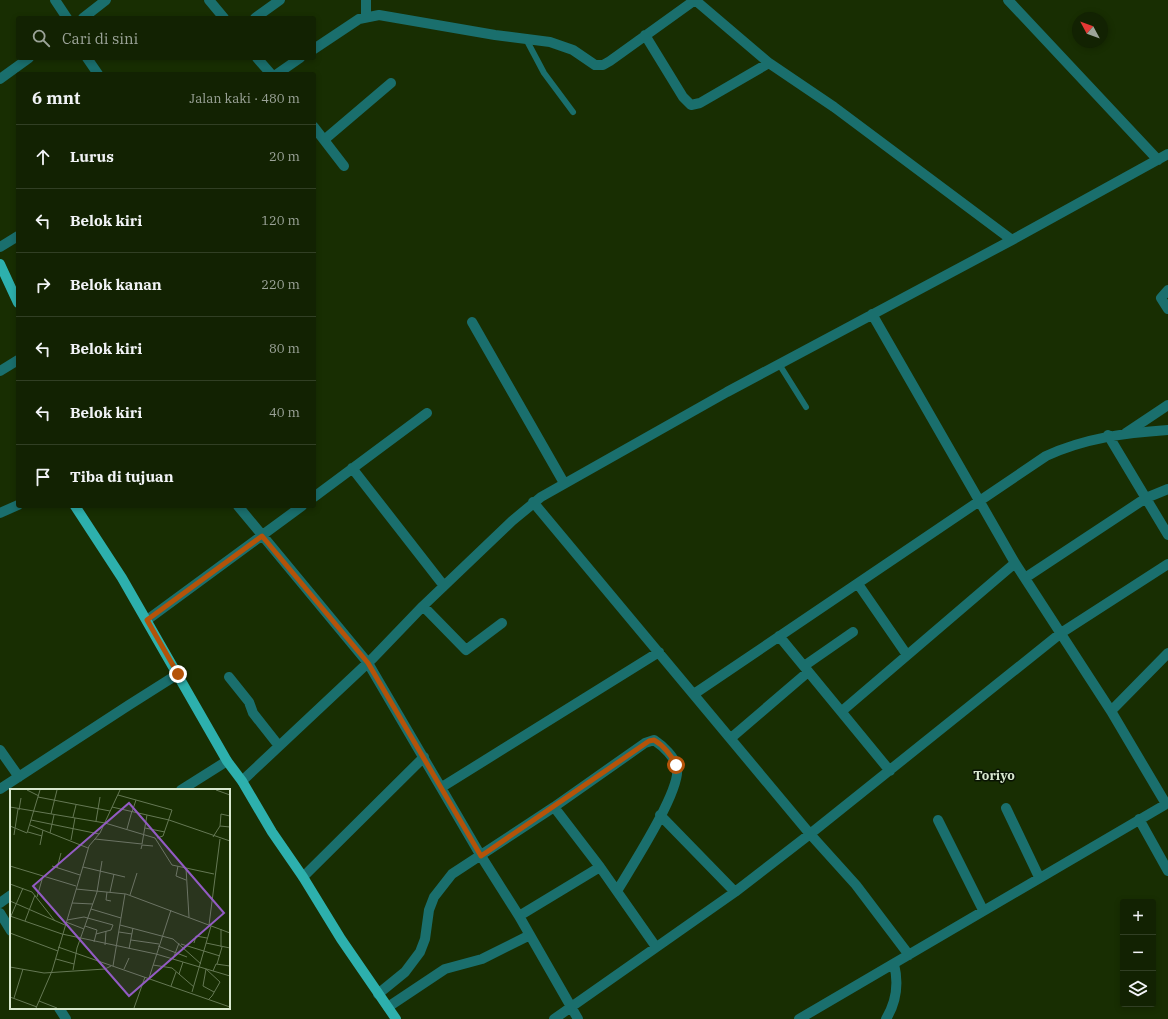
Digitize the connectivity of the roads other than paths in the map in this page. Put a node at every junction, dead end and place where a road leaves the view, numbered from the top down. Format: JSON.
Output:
{"nodes":[{"id":1,"x":55,"y":0,"type":"edge"},
{"id":2,"x":106,"y":0,"type":"edge"},
{"id":3,"x":209,"y":0,"type":"edge"},
{"id":4,"x":280,"y":0,"type":"edge"},
{"id":5,"x":366,"y":0,"type":"edge"},
{"id":6,"x":1008,"y":0,"type":"edge"},
{"id":7,"x":66,"y":16,"type":"edge"},
{"id":8,"x":85,"y":16,"type":"edge"},
{"id":9,"x":222,"y":16,"type":"edge"},
{"id":10,"x":258,"y":16,"type":"edge"},
{"id":11,"x":366,"y":17,"type":"junction"},
{"id":12,"x":645,"y":35,"type":"junction"},
{"id":13,"x":526,"y":39,"type":"junction"},
{"id":14,"x":316,"y":48,"type":"edge"},
{"id":15,"x":26,"y":60,"type":"edge"},
{"id":16,"x":88,"y":60,"type":"edge"},
{"id":17,"x":260,"y":60,"type":"edge"},
{"id":18,"x":297,"y":60,"type":"edge"},
{"id":19,"x":769,"y":63,"type":"junction"},
{"id":20,"x":97,"y":72,"type":"edge"},
{"id":21,"x":268,"y":72,"type":"edge"},
{"id":22,"x":280,"y":72,"type":"edge"},
{"id":23,"x":0,"y":79,"type":"edge"},
{"id":24,"x":391,"y":82,"type":"dead end"},
{"id":25,"x":572,"y":112,"type":"dead end"},
{"id":26,"x":318,"y":135,"type":"edge"},
{"id":27,"x":1168,"y":154,"type":"edge"},
{"id":28,"x":1158,"y":160,"type":"junction"},
{"id":29,"x":344,"y":166,"type":"dead end"},
{"id":30,"x":16,"y":237,"type":"edge"},
{"id":31,"x":1012,"y":240,"type":"junction"},
{"id":32,"x":0,"y":248,"type":"edge"},
{"id":33,"x":0,"y":264,"type":"edge"},
{"id":34,"x":1168,"y":290,"type":"edge"},
{"id":35,"x":16,"y":299,"type":"edge"},
{"id":36,"x":1168,"y":309,"type":"edge"},
{"id":37,"x":872,"y":314,"type":"junction"},
{"id":38,"x":472,"y":322,"type":"dead end"},
{"id":39,"x":16,"y":361,"type":"edge"},
{"id":40,"x":779,"y":364,"type":"junction"},
{"id":41,"x":0,"y":371,"type":"edge"},
{"id":42,"x":1168,"y":405,"type":"edge"},
{"id":43,"x":806,"y":407,"type":"dead end"},
{"id":44,"x":427,"y":413,"type":"dead end"},
{"id":45,"x":1168,"y":430,"type":"edge"},
{"id":46,"x":1126,"y":433,"type":"junction"},
{"id":47,"x":1108,"y":436,"type":"junction"},
{"id":48,"x":352,"y":468,"type":"junction"},
{"id":49,"x":564,"y":483,"type":"junction"},
{"id":50,"x":1168,"y":489,"type":"edge"},
{"id":51,"x":316,"y":495,"type":"edge"},
{"id":52,"x":1146,"y":498,"type":"junction"},
{"id":53,"x":978,"y":500,"type":"junction"},
{"id":54,"x":533,"y":502,"type":"junction"},
{"id":55,"x":16,"y":506,"type":"edge"},
{"id":56,"x":75,"y":508,"type":"edge"},
{"id":57,"x":240,"y":508,"type":"edge"},
{"id":58,"x":299,"y":508,"type":"edge"},
{"id":59,"x":0,"y":513,"type":"edge"},
{"id":60,"x":1168,"y":534,"type":"edge"},
{"id":61,"x":262,"y":536,"type":"junction"},
{"id":62,"x":1015,"y":563,"type":"junction"},
{"id":63,"x":1168,"y":564,"type":"edge"},
{"id":64,"x":1025,"y":578,"type":"junction"},
{"id":65,"x":858,"y":584,"type":"junction"},
{"id":66,"x":444,"y":586,"type":"junction"},
{"id":67,"x":423,"y":606,"type":"junction"},
{"id":68,"x":147,"y":620,"type":"junction"},
{"id":69,"x":502,"y":623,"type":"dead end"},
{"id":70,"x":853,"y":632,"type":"dead end"},
{"id":71,"x":1061,"y":633,"type":"junction"},
{"id":72,"x":779,"y":636,"type":"junction"},
{"id":73,"x":659,"y":652,"type":"junction"},
{"id":74,"x":1168,"y":653,"type":"edge"},
{"id":75,"x":907,"y":654,"type":"junction"},
{"id":76,"x":368,"y":663,"type":"junction"},
{"id":77,"x":806,"y":669,"type":"junction"},
{"id":78,"x":178,"y":674,"type":"junction"},
{"id":79,"x":229,"y":677,"type":"dead end"},
{"id":80,"x":694,"y":694,"type":"junction"},
{"id":81,"x":842,"y":711,"type":"junction"},
{"id":82,"x":1111,"y":711,"type":"junction"},
{"id":83,"x":731,"y":738,"type":"junction"},
{"id":84,"x":279,"y":746,"type":"junction"},
{"id":85,"x":0,"y":750,"type":"edge"},
{"id":86,"x":424,"y":756,"type":"junction"},
{"id":87,"x":227,"y":761,"type":"junction"},
{"id":88,"x":890,"y":771,"type":"junction"},
{"id":89,"x":19,"y":777,"type":"junction"},
{"id":90,"x":242,"y":781,"type":"junction"},
{"id":91,"x":442,"y":787,"type":"junction"},
{"id":92,"x":0,"y":789,"type":"edge"},
{"id":93,"x":183,"y":789,"type":"edge"},
{"id":94,"x":1167,"y":804,"type":"edge"},
{"id":95,"x":554,"y":807,"type":"junction"},
{"id":96,"x":1006,"y":808,"type":"dead end"},
{"id":97,"x":660,"y":815,"type":"junction"},
{"id":98,"x":1139,"y":819,"type":"junction"},
{"id":99,"x":938,"y":820,"type":"dead end"},
{"id":100,"x":810,"y":834,"type":"junction"},
{"id":101,"x":481,"y":856,"type":"junction"},
{"id":102,"x":600,"y":867,"type":"junction"},
{"id":103,"x":1168,"y":871,"type":"edge"},
{"id":104,"x":303,"y":877,"type":"junction"},
{"id":105,"x":1040,"y":877,"type":"junction"},
{"id":106,"x":617,"y":891,"type":"junction"},
{"id":107,"x":735,"y":892,"type":"junction"},
{"id":108,"x":10,"y":896,"type":"edge"},
{"id":109,"x":0,"y":903,"type":"edge"},
{"id":110,"x":983,"y":910,"type":"junction"},
{"id":111,"x":0,"y":913,"type":"edge"},
{"id":112,"x":519,"y":916,"type":"junction"},
{"id":113,"x":10,"y":929,"type":"edge"},
{"id":114,"x":530,"y":935,"type":"junction"},
{"id":115,"x":656,"y":947,"type":"junction"},
{"id":116,"x":909,"y":955,"type":"junction"},
{"id":117,"x":894,"y":964,"type":"junction"},
{"id":118,"x":378,"y":994,"type":"junction"},
{"id":119,"x":388,"y":1007,"type":"junction"},
{"id":120,"x":571,"y":1007,"type":"junction"},
{"id":121,"x":60,"y":1009,"type":"edge"},
{"id":122,"x":66,"y":1019,"type":"edge"},
{"id":123,"x":396,"y":1019,"type":"edge"},
{"id":124,"x":554,"y":1019,"type":"edge"},
{"id":125,"x":578,"y":1019,"type":"edge"},
{"id":126,"x":799,"y":1019,"type":"edge"},
{"id":127,"x":886,"y":1019,"type":"edge"}],
"edges":[{"from":1,"to":7,"type":"street"},
{"from":2,"to":8,"type":"street"},
{"from":3,"to":9,"type":"street"},
{"from":4,"to":10,"type":"street"},
{"from":5,"to":11,"type":"street"},
{"from":6,"to":28,"type":"street"},
{"from":11,"to":13,"type":"street"},
{"from":11,"to":14,"type":"street"},
{"from":12,"to":13,"type":"street"},
{"from":12,"to":19,"type":"street"},
{"from":12,"to":19,"type":"street"},
{"from":13,"to":25,"type":"lane"},
{"from":15,"to":23,"type":"street"},
{"from":16,"to":20,"type":"street"},
{"from":17,"to":21,"type":"street"},
{"from":18,"to":22,"type":"street"},
{"from":19,"to":31,"type":"street"},
{"from":24,"to":26,"type":"street"},
{"from":26,"to":29,"type":"street"},
{"from":27,"to":28,"type":"street"},
{"from":28,"to":31,"type":"street"},
{"from":30,"to":32,"type":"street"},
{"from":31,"to":37,"type":"street"},
{"from":33,"to":35,"type":"main road"},
{"from":34,"to":36,"type":"street"},
{"from":37,"to":40,"type":"street"},
{"from":37,"to":53,"type":"street"},
{"from":38,"to":49,"type":"street"},
{"from":39,"to":41,"type":"street"},
{"from":40,"to":43,"type":"lane"},
{"from":40,"to":49,"type":"street"},
{"from":42,"to":46,"type":"street"},
{"from":44,"to":48,"type":"street"},
{"from":45,"to":46,"type":"street"},
{"from":46,"to":47,"type":"street"},
{"from":47,"to":52,"type":"street"},
{"from":47,"to":53,"type":"street"},
{"from":48,"to":51,"type":"street"},
{"from":48,"to":66,"type":"street"},
{"from":49,"to":54,"type":"street"},
{"from":50,"to":52,"type":"street"},
{"from":52,"to":60,"type":"street"},
{"from":52,"to":64,"type":"street"},
{"from":53,"to":62,"type":"street"},
{"from":53,"to":65,"type":"street"},
{"from":54,"to":66,"type":"street"},
{"from":54,"to":73,"type":"street"},
{"from":55,"to":59,"type":"street"},
{"from":56,"to":68,"type":"main road"},
{"from":57,"to":61,"type":"street"},
{"from":58,"to":61,"type":"street"},
{"from":61,"to":68,"type":"street"},
{"from":61,"to":76,"type":"street"},
{"from":62,"to":64,"type":"street"},
{"from":62,"to":75,"type":"street"},
{"from":63,"to":71,"type":"street"},
{"from":64,"to":71,"type":"street"},
{"from":65,"to":72,"type":"street"},
{"from":65,"to":75,"type":"street"},
{"from":66,"to":67,"type":"street"},
{"from":67,"to":69,"type":"street"},
{"from":67,"to":76,"type":"street"},
{"from":68,"to":78,"type":"main road"},
{"from":70,"to":77,"type":"street"},
{"from":71,"to":82,"type":"street"},
{"from":71,"to":88,"type":"street"},
{"from":72,"to":77,"type":"street"},
{"from":72,"to":80,"type":"street"},
{"from":73,"to":80,"type":"street"},
{"from":73,"to":91,"type":"street"},
{"from":74,"to":82,"type":"street"},
{"from":75,"to":81,"type":"street"},
{"from":76,"to":84,"type":"street"},
{"from":76,"to":86,"type":"street"},
{"from":77,"to":81,"type":"street"},
{"from":77,"to":83,"type":"street"},
{"from":78,"to":87,"type":"main road"},
{"from":78,"to":89,"type":"street"},
{"from":79,"to":84,"type":"street"},
{"from":80,"to":83,"type":"street"},
{"from":81,"to":88,"type":"street"},
{"from":82,"to":94,"type":"street"},
{"from":83,"to":100,"type":"street"},
{"from":84,"to":90,"type":"street"},
{"from":85,"to":89,"type":"street"},
{"from":86,"to":91,"type":"street"},
{"from":86,"to":104,"type":"street"},
{"from":87,"to":90,"type":"main road"},
{"from":87,"to":93,"type":"street"},
{"from":88,"to":100,"type":"street"},
{"from":89,"to":92,"type":"street"},
{"from":90,"to":104,"type":"main road"},
{"from":91,"to":101,"type":"street"},
{"from":94,"to":98,"type":"street"},
{"from":95,"to":97,"type":"street"},
{"from":95,"to":101,"type":"street"},
{"from":95,"to":102,"type":"street"},
{"from":96,"to":105,"type":"street"},
{"from":97,"to":106,"type":"street"},
{"from":97,"to":107,"type":"street"},
{"from":98,"to":103,"type":"street"},
{"from":98,"to":105,"type":"street"},
{"from":99,"to":110,"type":"street"},
{"from":100,"to":107,"type":"street"},
{"from":100,"to":116,"type":"street"},
{"from":101,"to":112,"type":"street"},
{"from":101,"to":118,"type":"street"},
{"from":102,"to":106,"type":"street"},
{"from":102,"to":112,"type":"street"},
{"from":104,"to":118,"type":"main road"},
{"from":105,"to":110,"type":"street"},
{"from":106,"to":115,"type":"street"},
{"from":107,"to":115,"type":"street"},
{"from":108,"to":109,"type":"street"},
{"from":110,"to":116,"type":"street"},
{"from":111,"to":113,"type":"street"},
{"from":112,"to":114,"type":"street"},
{"from":114,"to":119,"type":"street"},
{"from":114,"to":120,"type":"street"},
{"from":115,"to":120,"type":"street"},
{"from":116,"to":117,"type":"street"},
{"from":117,"to":126,"type":"street"},
{"from":117,"to":127,"type":"street"},
{"from":118,"to":119,"type":"main road"},
{"from":119,"to":123,"type":"main road"},
{"from":120,"to":124,"type":"street"},
{"from":120,"to":125,"type":"street"},
{"from":121,"to":122,"type":"street"}]}
